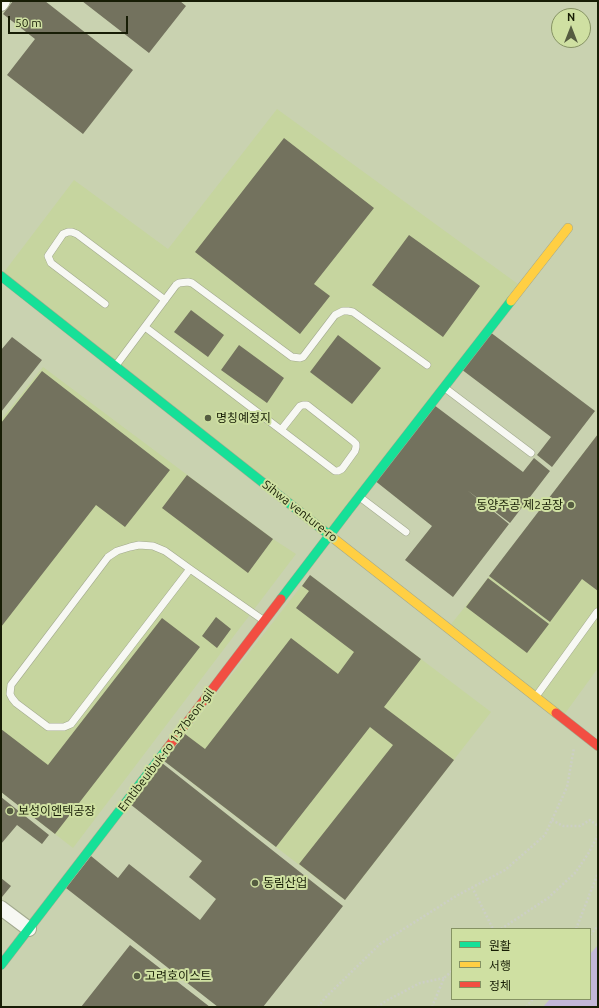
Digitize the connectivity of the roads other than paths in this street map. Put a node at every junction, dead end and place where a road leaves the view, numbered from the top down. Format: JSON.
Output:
{"nodes":[{"id":1,"x":3,"y":1,"type":"edge"},
{"id":2,"x":1,"y":4,"type":"edge"},
{"id":3,"x":568,"y":228,"type":"dead end"},
{"id":4,"x":1,"y":276,"type":"edge"},
{"id":5,"x":165,"y":300,"type":"junction"},
{"id":6,"x":105,"y":304,"type":"dead end"},
{"id":7,"x":145,"y":327,"type":"junction"},
{"id":8,"x":427,"y":365,"type":"dead end"},
{"id":9,"x":116,"y":366,"type":"junction"},
{"id":10,"x":444,"y":388,"type":"junction"},
{"id":11,"x":281,"y":430,"type":"junction"},
{"id":12,"x":531,"y":453,"type":"dead end"},
{"id":13,"x":359,"y":497,"type":"junction"},
{"id":14,"x":406,"y":532,"type":"dead end"},
{"id":15,"x":330,"y":535,"type":"junction"},
{"id":16,"x":190,"y":569,"type":"junction"},
{"id":17,"x":597,"y":612,"type":"edge"},
{"id":18,"x":264,"y":621,"type":"junction"},
{"id":19,"x":535,"y":697,"type":"junction"},
{"id":20,"x":598,"y":746,"type":"edge"},
{"id":21,"x":1,"y":908,"type":"edge"},
{"id":22,"x":29,"y":929,"type":"junction"},
{"id":23,"x":1,"y":966,"type":"edge"}],
"edges":[{"from":1,"to":2,"type":"street"},
{"from":3,"to":10,"type":"street","name":"Emtibeuibuk-ro 137beon-gil"},
{"from":4,"to":9,"type":"street","name":"Sihwa venture-ro"},
{"from":5,"to":6,"type":"lane"},
{"from":5,"to":7,"type":"lane"},
{"from":5,"to":8,"type":"lane"},
{"from":7,"to":9,"type":"lane"},
{"from":7,"to":11,"type":"lane"},
{"from":9,"to":15,"type":"street","name":"Sihwa venture-ro"},
{"from":10,"to":12,"type":"lane"},
{"from":10,"to":13,"type":"street","name":"Emtibeuibuk-ro 137beon-gil"},
{"from":11,"to":11,"type":"lane"},
{"from":13,"to":14,"type":"lane"},
{"from":13,"to":15,"type":"street","name":"Emtibeuibuk-ro 137beon-gil"},
{"from":15,"to":18,"type":"street","name":"Emtibeuibuk-ro 137beon-gil"},
{"from":15,"to":19,"type":"street","name":"Sihwa venture-ro"},
{"from":16,"to":16,"type":"lane"},
{"from":16,"to":18,"type":"lane"},
{"from":17,"to":19,"type":"lane"},
{"from":18,"to":22,"type":"street","name":"Emtibeuibuk-ro 137beon-gil"},
{"from":19,"to":20,"type":"street","name":"Sihwa venture-ro"},
{"from":21,"to":22,"type":"street"},
{"from":22,"to":23,"type":"street","name":"Emtibeuibuk-ro 137beon-gil"}]}
